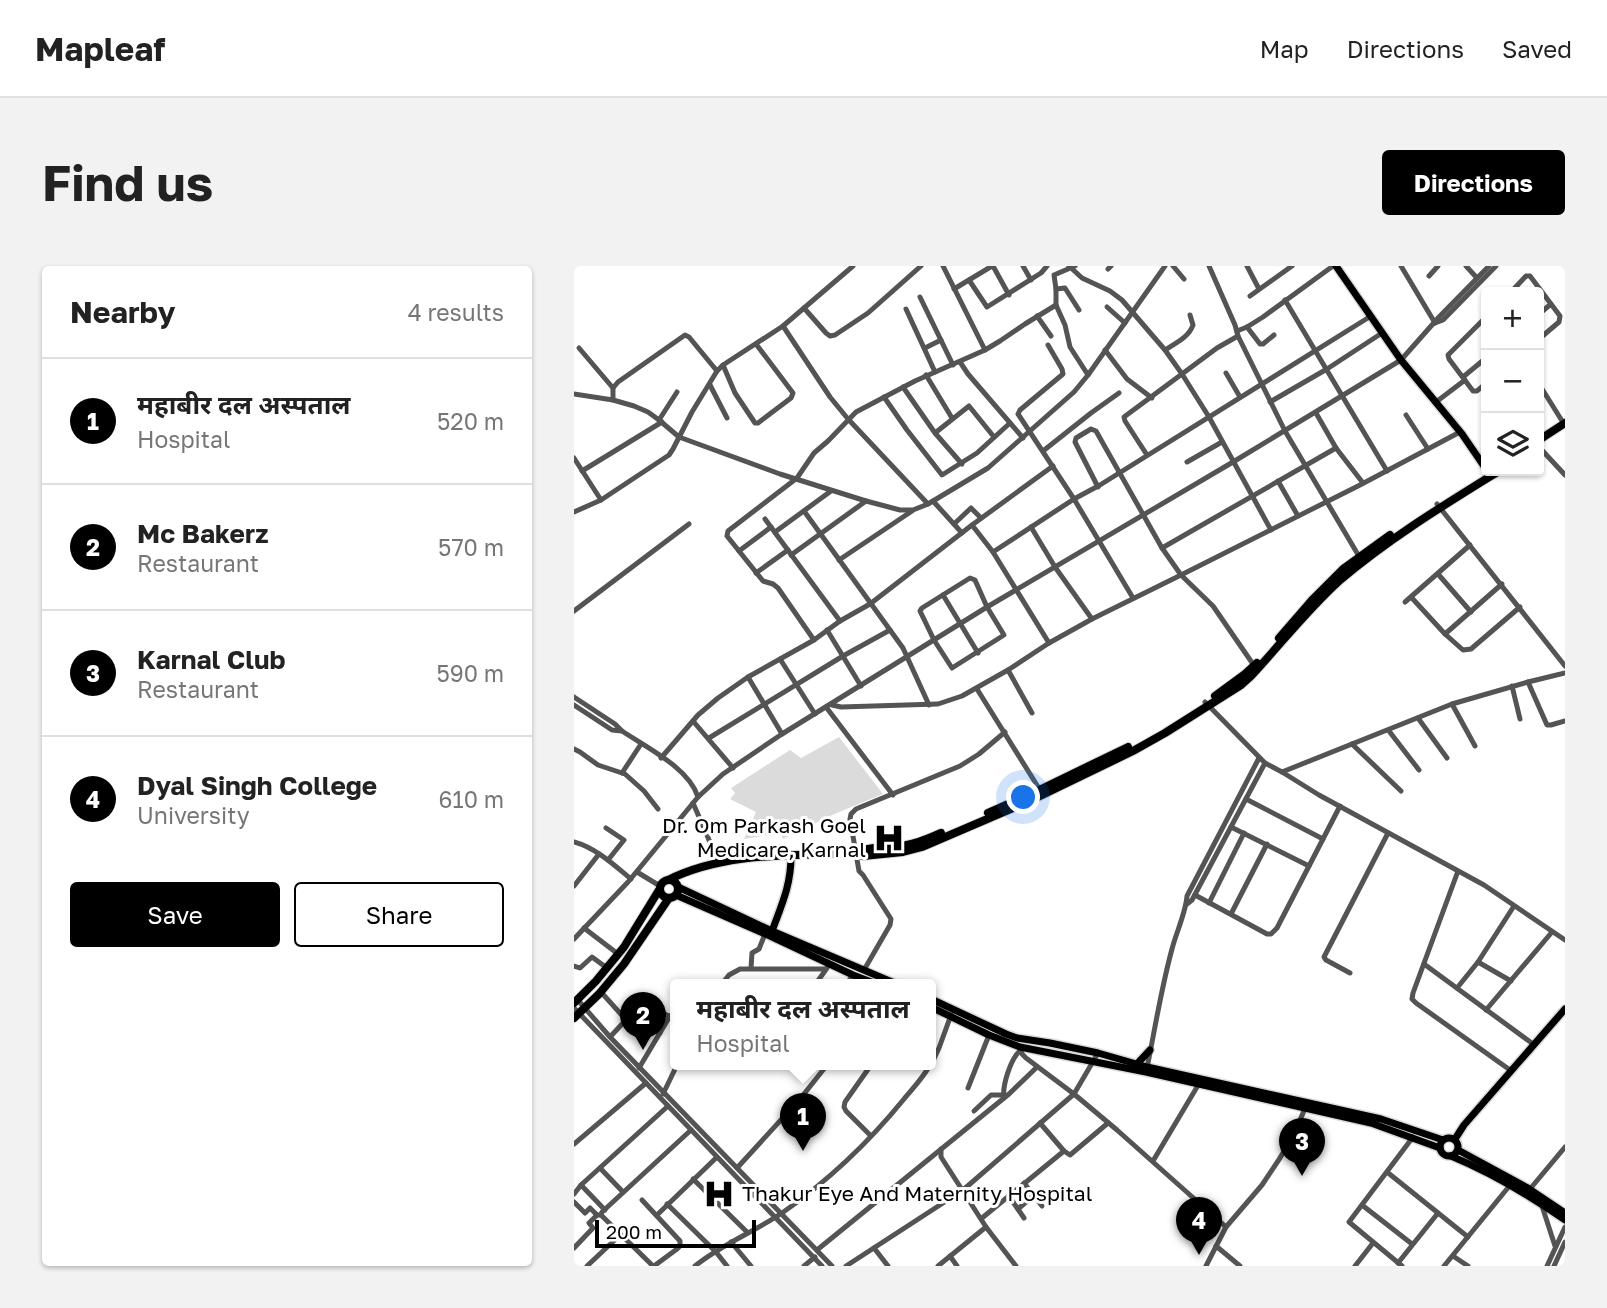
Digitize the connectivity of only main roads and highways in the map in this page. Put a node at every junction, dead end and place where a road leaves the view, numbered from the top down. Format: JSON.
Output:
{"nodes":[{"id":1,"x":1335,"y":266,"type":"edge"},
{"id":2,"x":1565,"y":426,"type":"edge"},
{"id":3,"x":1544,"y":437,"type":"edge"},
{"id":4,"x":1544,"y":442,"type":"edge"},
{"id":5,"x":1481,"y":460,"type":"edge"},
{"id":6,"x":1484,"y":476,"type":"edge"},
{"id":7,"x":791,"y":856,"type":"junction"},
{"id":8,"x":659,"y":888,"type":"junction"},
{"id":9,"x":673,"y":888,"type":"junction"},
{"id":10,"x":768,"y":932,"type":"junction"},
{"id":11,"x":830,"y":964,"type":"junction"},
{"id":12,"x":863,"y":979,"type":"edge"},
{"id":13,"x":885,"y":979,"type":"edge"},
{"id":14,"x":936,"y":1002,"type":"edge"},
{"id":15,"x":577,"y":1007,"type":"edge"},
{"id":16,"x":936,"y":1008,"type":"edge"},
{"id":17,"x":1565,"y":1009,"type":"edge"},
{"id":18,"x":952,"y":1012,"type":"junction"},
{"id":19,"x":974,"y":1023,"type":"junction"},
{"id":20,"x":1150,"y":1050,"type":"road end"},
{"id":21,"x":1137,"y":1064,"type":"junction"},
{"id":22,"x":1147,"y":1070,"type":"junction"},
{"id":23,"x":1306,"y":1105,"type":"junction"},
{"id":24,"x":1455,"y":1139,"type":"junction"},
{"id":25,"x":1441,"y":1144,"type":"junction"},
{"id":26,"x":1458,"y":1150,"type":"junction"},
{"id":27,"x":1451,"y":1156,"type":"junction"},
{"id":28,"x":1565,"y":1213,"type":"edge"},
{"id":29,"x":1565,"y":1220,"type":"edge"}],
"edges":[{"from":1,"to":5,"type":"main road"},
{"from":2,"to":3,"type":"highway"},
{"from":2,"to":4,"type":"highway"},
{"from":6,"to":7,"type":"highway"},
{"from":7,"to":9,"type":"highway"},
{"from":7,"to":10,"type":"main road"},
{"from":8,"to":9,"type":"highway"},
{"from":8,"to":9,"type":"highway"},
{"from":8,"to":15,"type":"highway"},
{"from":9,"to":10,"type":"main road"},
{"from":9,"to":15,"type":"highway"},
{"from":10,"to":11,"type":"main road"},
{"from":11,"to":12,"type":"main road"},
{"from":11,"to":13,"type":"main road"},
{"from":14,"to":18,"type":"main road"},
{"from":16,"to":18,"type":"main road"},
{"from":17,"to":24,"type":"main road"},
{"from":18,"to":19,"type":"main road"},
{"from":19,"to":21,"type":"main road"},
{"from":19,"to":22,"type":"main road"},
{"from":20,"to":21,"type":"main road"},
{"from":21,"to":22,"type":"main road"},
{"from":22,"to":23,"type":"main road"},
{"from":23,"to":25,"type":"main road"},
{"from":23,"to":25,"type":"main road"},
{"from":24,"to":25,"type":"main road"},
{"from":24,"to":26,"type":"main road"},
{"from":25,"to":27,"type":"main road"},
{"from":26,"to":27,"type":"main road"},
{"from":26,"to":28,"type":"main road"},
{"from":27,"to":29,"type":"main road"}]}
